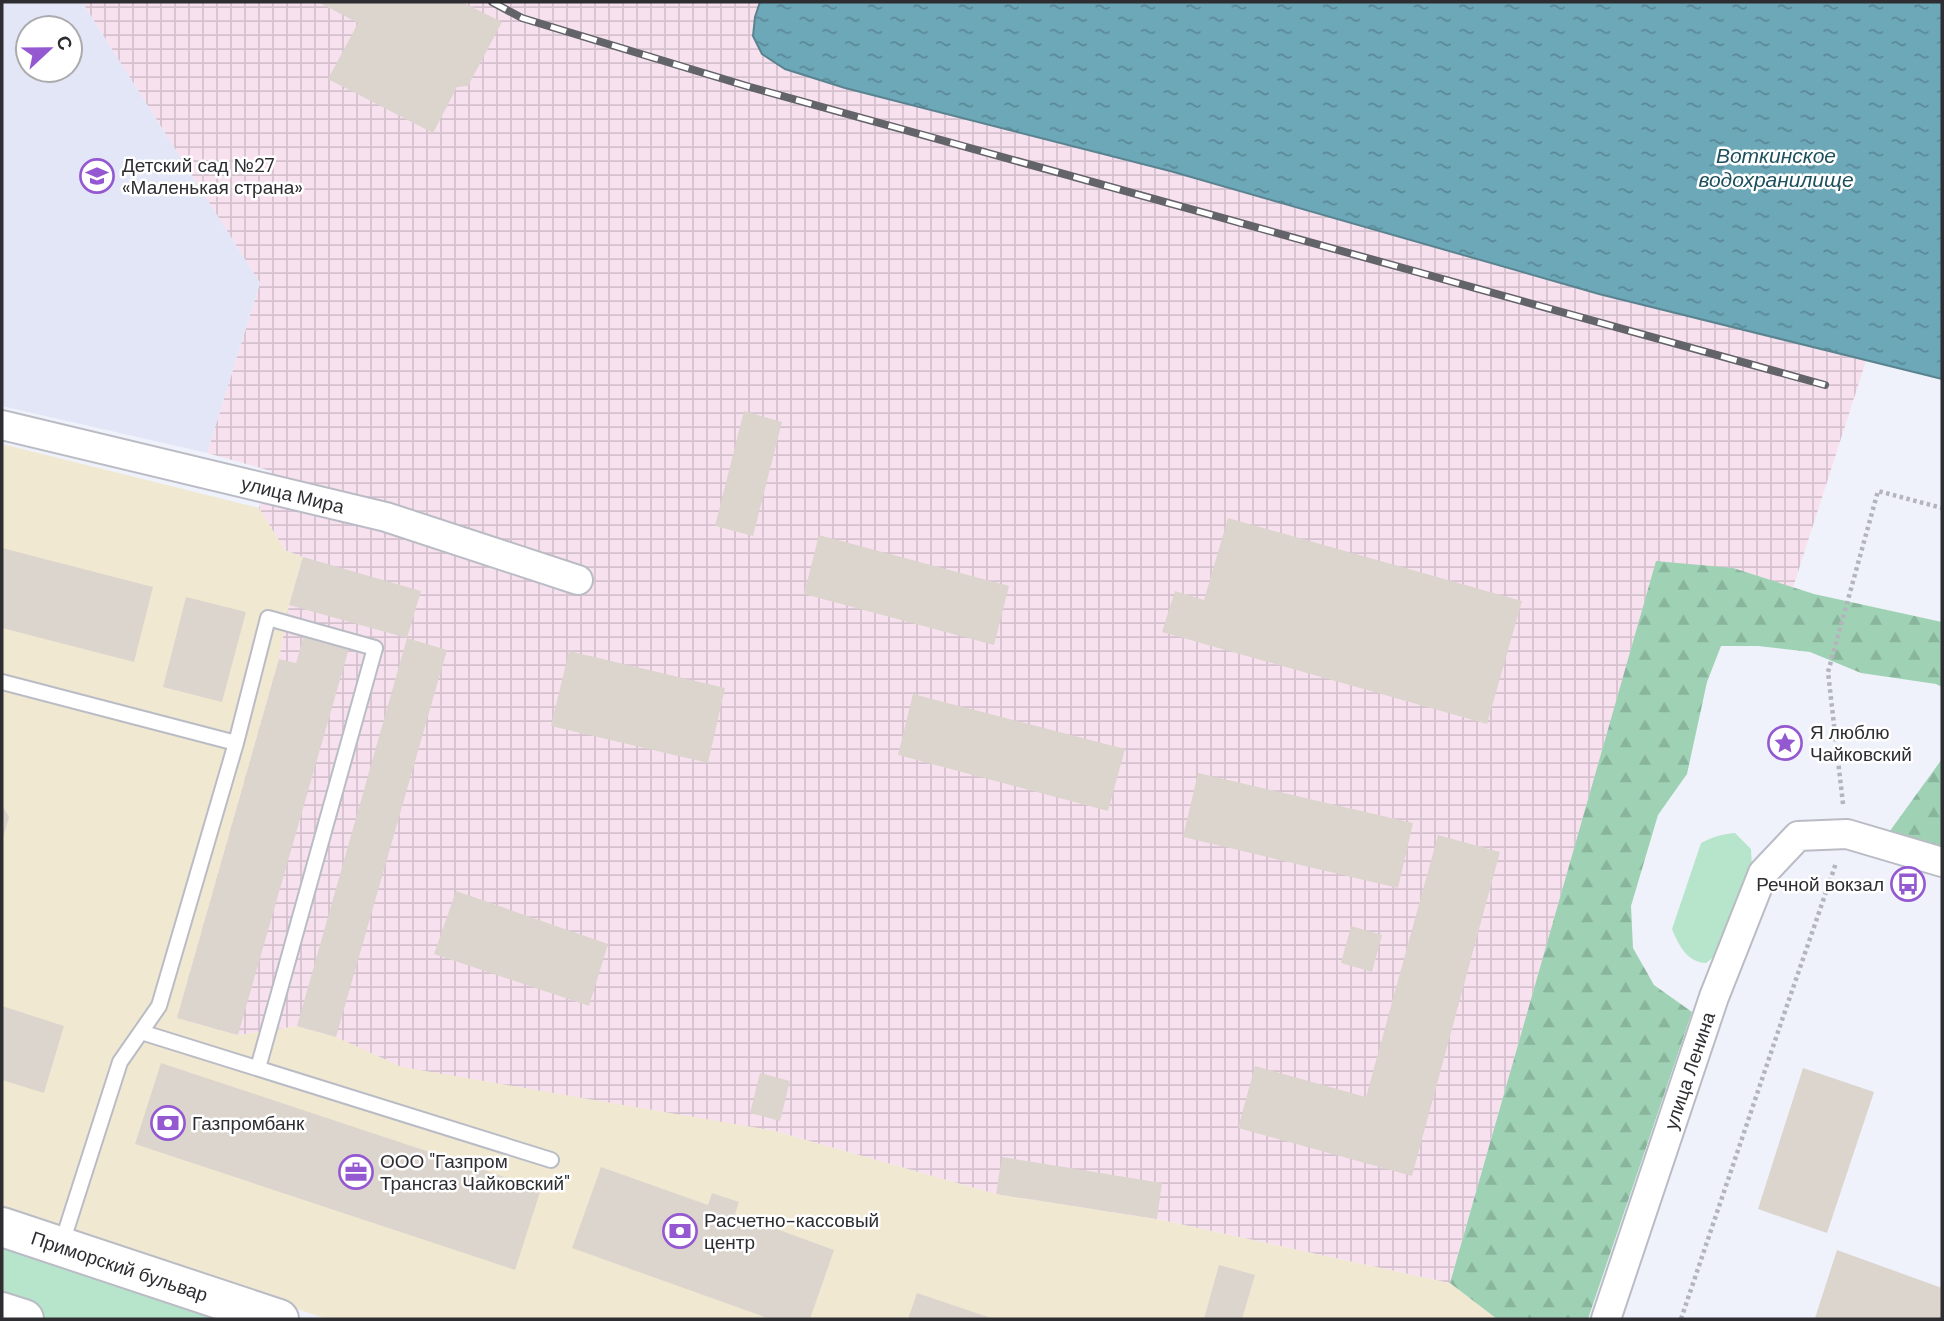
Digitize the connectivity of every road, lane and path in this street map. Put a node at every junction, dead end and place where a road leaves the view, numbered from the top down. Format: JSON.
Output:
{"nodes":[{"id":1,"x":2,"y":425,"type":"edge"},
{"id":2,"x":1942,"y":508,"type":"edge"},
{"id":3,"x":578,"y":580,"type":"dead end"},
{"id":4,"x":2,"y":682,"type":"edge"},
{"id":5,"x":236,"y":743,"type":"junction"},
{"id":6,"x":1847,"y":834,"type":"junction"},
{"id":7,"x":1942,"y":862,"type":"edge"},
{"id":8,"x":141,"y":1032,"type":"junction"},
{"id":9,"x":258,"y":1068,"type":"junction"},
{"id":10,"x":551,"y":1160,"type":"dead end"},
{"id":11,"x":2,"y":1227,"type":"edge"},
{"id":12,"x":61,"y":1246,"type":"junction"},
{"id":13,"x":2,"y":1312,"type":"edge"},
{"id":14,"x":24,"y":1319,"type":"edge"},
{"id":15,"x":279,"y":1319,"type":"edge"},
{"id":16,"x":1606,"y":1319,"type":"edge"},
{"id":17,"x":1681,"y":1319,"type":"edge"}],
"edges":[{"from":1,"to":3,"type":"street","name":"улица Мира"},
{"from":2,"to":6,"type":"path"},
{"from":4,"to":5,"type":"lane"},
{"from":5,"to":8,"type":"lane"},
{"from":5,"to":9,"type":"lane"},
{"from":6,"to":7,"type":"street"},
{"from":6,"to":16,"type":"street","name":"улица Ленина"},
{"from":6,"to":17,"type":"path"},
{"from":8,"to":9,"type":"lane"},
{"from":8,"to":12,"type":"lane"},
{"from":9,"to":10,"type":"lane"},
{"from":11,"to":12,"type":"street","name":"Приморский бульвар"},
{"from":12,"to":15,"type":"street","name":"Приморский бульвар"},
{"from":13,"to":14,"type":"street"}]}
